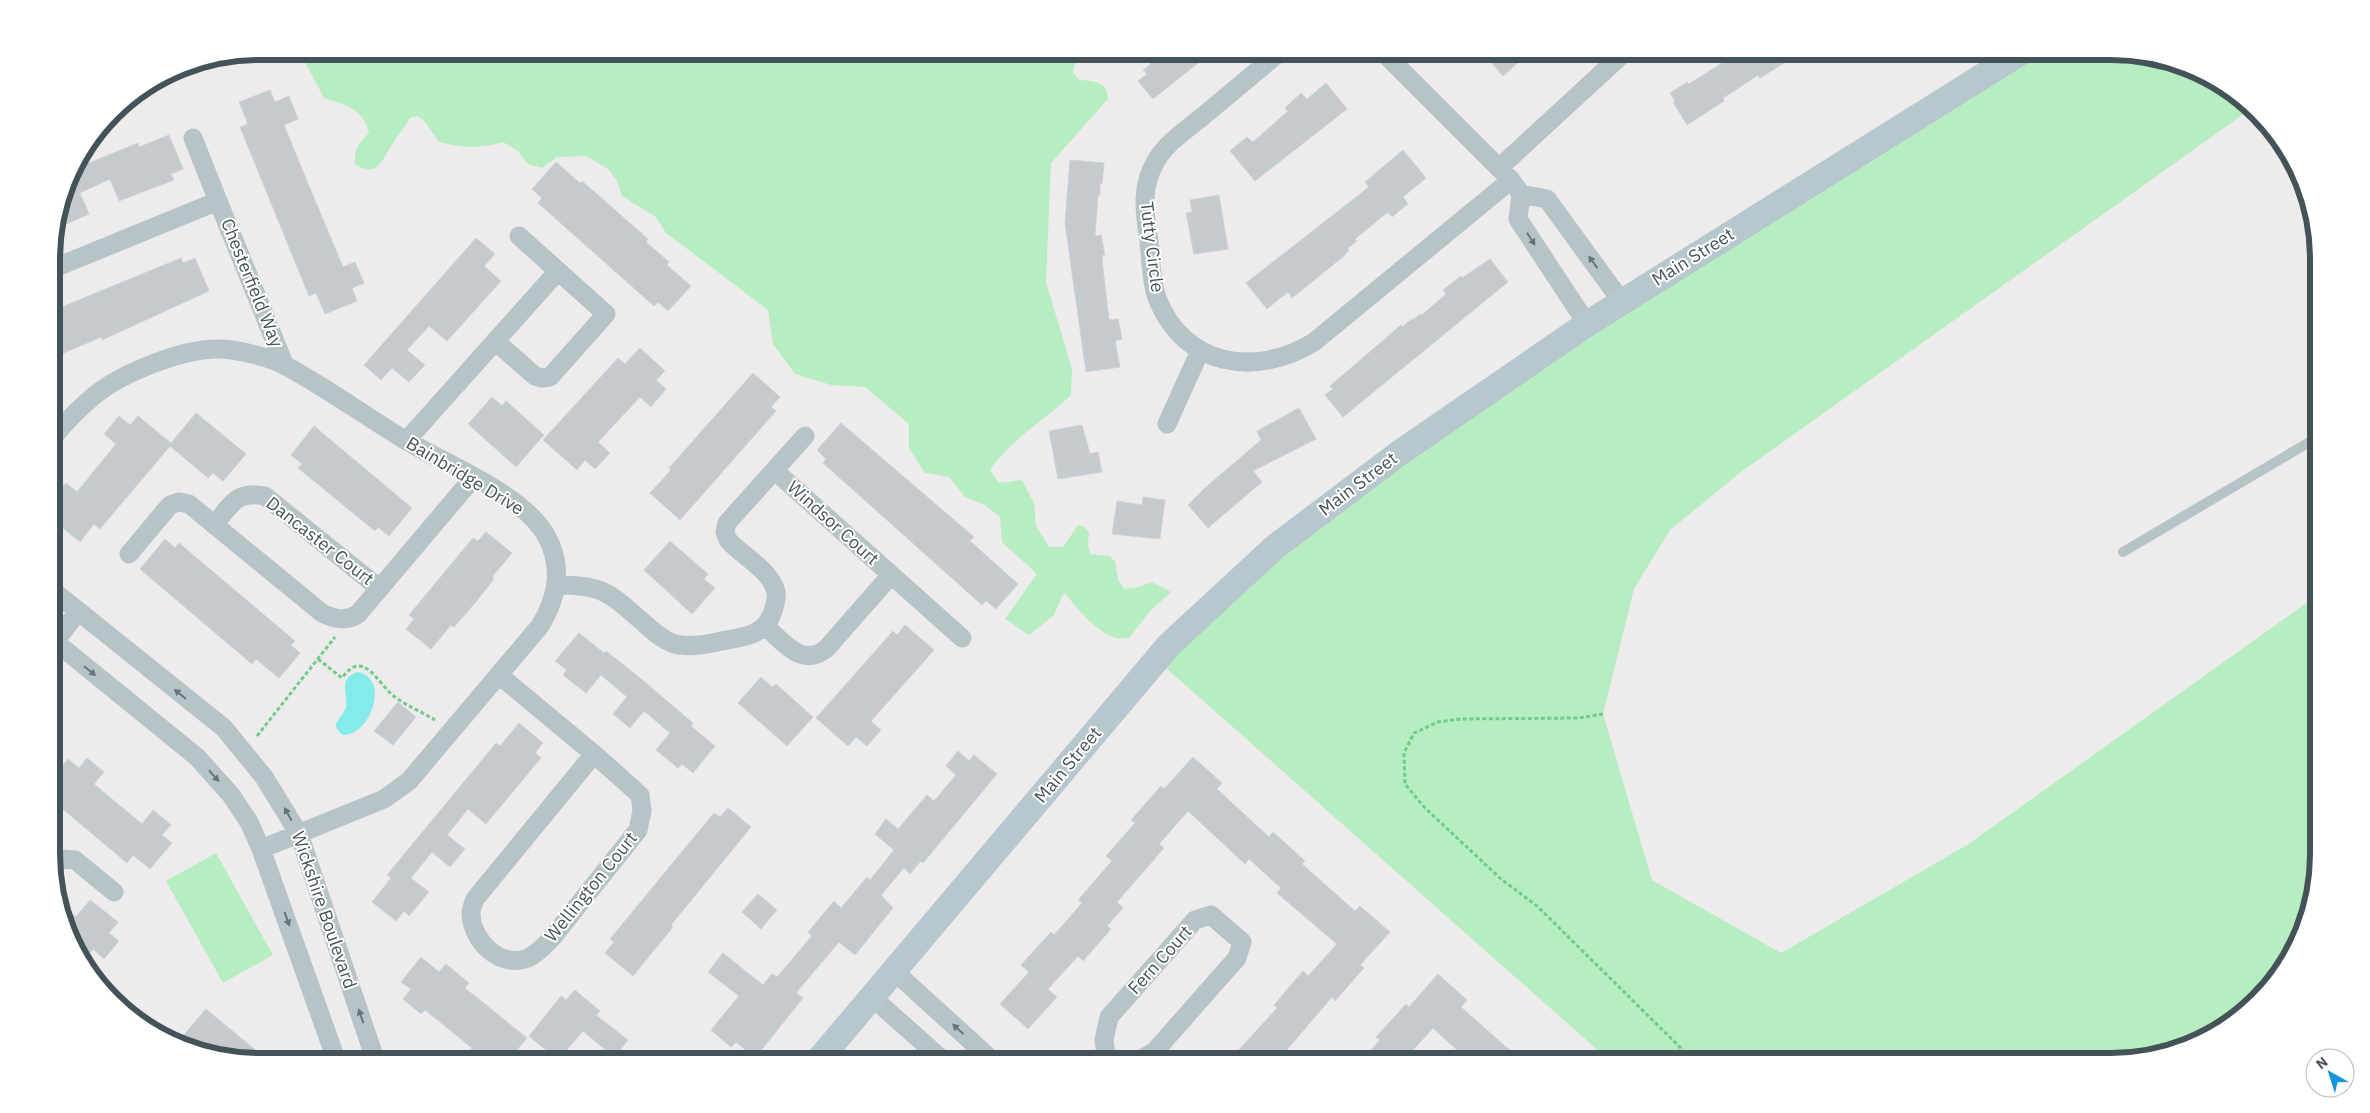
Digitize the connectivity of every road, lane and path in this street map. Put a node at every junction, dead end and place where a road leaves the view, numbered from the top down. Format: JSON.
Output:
{"nodes":[{"id":1,"x":1270,"y":60,"type":"edge"},
{"id":2,"x":1396,"y":60,"type":"edge"},
{"id":3,"x":1618,"y":60,"type":"edge"},
{"id":4,"x":2009,"y":60,"type":"edge"},
{"id":5,"x":193,"y":138,"type":"dead end"},
{"id":6,"x":1511,"y":180,"type":"junction"},
{"id":7,"x":218,"y":201,"type":"junction"},
{"id":8,"x":519,"y":236,"type":"dead end"},
{"id":9,"x":60,"y":266,"type":"edge"},
{"id":10,"x":558,"y":271,"type":"junction"},
{"id":11,"x":1622,"y":302,"type":"junction"},
{"id":12,"x":1587,"y":324,"type":"junction"},
{"id":13,"x":495,"y":341,"type":"junction"},
{"id":14,"x":1200,"y":351,"type":"junction"},
{"id":15,"x":285,"y":366,"type":"junction"},
{"id":16,"x":1168,"y":424,"type":"dead end"},
{"id":17,"x":60,"y":429,"type":"edge"},
{"id":18,"x":805,"y":436,"type":"dead end"},
{"id":19,"x":406,"y":441,"type":"junction"},
{"id":20,"x":2310,"y":442,"type":"edge"},
{"id":21,"x":775,"y":471,"type":"junction"},
{"id":22,"x":473,"y":478,"type":"junction"},
{"id":23,"x":214,"y":525,"type":"junction"},
{"id":24,"x":2124,"y":552,"type":"dead end"},
{"id":25,"x":129,"y":554,"type":"dead end"},
{"id":26,"x":891,"y":575,"type":"junction"},
{"id":27,"x":557,"y":584,"type":"junction"},
{"id":28,"x":379,"y":588,"type":"junction"},
{"id":29,"x":60,"y":597,"type":"edge"},
{"id":30,"x":78,"y":612,"type":"junction"},
{"id":31,"x":350,"y":619,"type":"junction"},
{"id":32,"x":765,"y":626,"type":"junction"},
{"id":33,"x":60,"y":634,"type":"edge"},
{"id":34,"x":962,"y":638,"type":"dead end"},
{"id":35,"x":60,"y":648,"type":"edge"},
{"id":36,"x":318,"y":659,"type":"junction"},
{"id":37,"x":499,"y":675,"type":"junction"},
{"id":38,"x":1602,"y":714,"type":"dead end"},
{"id":39,"x":432,"y":727,"type":"dead end"},
{"id":40,"x":254,"y":740,"type":"dead end"},
{"id":41,"x":594,"y":754,"type":"junction"},
{"id":42,"x":299,"y":834,"type":"junction"},
{"id":43,"x":262,"y":849,"type":"junction"},
{"id":44,"x":60,"y":862,"type":"edge"},
{"id":45,"x":114,"y":892,"type":"dead end"},
{"id":46,"x":895,"y":972,"type":"junction"},
{"id":47,"x":873,"y":998,"type":"junction"},
{"id":48,"x":334,"y":1053,"type":"edge"},
{"id":49,"x":373,"y":1053,"type":"edge"},
{"id":50,"x":825,"y":1053,"type":"edge"},
{"id":51,"x":935,"y":1053,"type":"edge"},
{"id":52,"x":984,"y":1053,"type":"edge"},
{"id":53,"x":1106,"y":1053,"type":"edge"},
{"id":54,"x":1153,"y":1053,"type":"edge"},
{"id":55,"x":1686,"y":1053,"type":"edge"}],
"edges":[{"from":1,"to":14,"type":"street","name":"Tutty Circle"},
{"from":2,"to":6,"type":"street"},
{"from":3,"to":6,"type":"street","name":"Tutty Circle"},
{"from":4,"to":11,"type":"main road","name":"Main Street"},
{"from":5,"to":7,"type":"street","name":"Chesterfield Way"},
{"from":11,"to":6,"type":"street","one_way":true},
{"from":6,"to":12,"type":"street","one_way":true},
{"from":6,"to":14,"type":"street","name":"Tutty Circle"},
{"from":7,"to":9,"type":"street","name":"Chesterfield Way"},
{"from":7,"to":15,"type":"street","name":"Chesterfield Way"},
{"from":8,"to":10,"type":"street"},
{"from":10,"to":13,"type":"street"},
{"from":10,"to":13,"type":"street"},
{"from":11,"to":12,"type":"main road","name":"Main Street"},
{"from":12,"to":46,"type":"main road","name":"Main Street"},
{"from":13,"to":19,"type":"street"},
{"from":14,"to":16,"type":"street"},
{"from":15,"to":17,"type":"street","name":"Bainbridge Drive"},
{"from":15,"to":19,"type":"street","name":"Bainbridge Drive"},
{"from":18,"to":21,"type":"street","name":"Windsor Court"},
{"from":19,"to":22,"type":"street","name":"Bainbridge Drive"},
{"from":20,"to":24,"type":"lane"},
{"from":21,"to":26,"type":"street","name":"Windsor Court"},
{"from":21,"to":32,"type":"street","name":"Windsor Court"},
{"from":22,"to":27,"type":"street","name":"Bainbridge Drive"},
{"from":22,"to":28,"type":"street","name":"Dancaster Court"},
{"from":23,"to":25,"type":"street"},
{"from":23,"to":28,"type":"street","name":"Dancaster Court"},
{"from":23,"to":31,"type":"street"},
{"from":26,"to":32,"type":"street","name":"Windsor Court"},
{"from":26,"to":34,"type":"street","name":"Windsor Court"},
{"from":27,"to":32,"type":"street"},
{"from":27,"to":37,"type":"street","name":"Bainbridge Drive"},
{"from":28,"to":31,"type":"street","name":"Dancaster Court"},
{"from":29,"to":30,"type":"street","name":"Wickshire Boulevard"},
{"from":30,"to":33,"type":"street"},
{"from":42,"to":30,"type":"street","name":"Wickshire Boulevard","one_way":true},
{"from":31,"to":36,"type":"path"},
{"from":35,"to":43,"type":"street","one_way":true},
{"from":36,"to":39,"type":"path"},
{"from":36,"to":40,"type":"path"},
{"from":37,"to":41,"type":"street","name":"Wellington Court"},
{"from":37,"to":42,"type":"street","name":"Bainbridge Drive"},
{"from":38,"to":55,"type":"path"},
{"from":41,"to":41,"type":"street","name":"Wellington Court"},
{"from":42,"to":43,"type":"street","name":"Bainbridge Drive"},
{"from":49,"to":42,"type":"street","name":"Wickshire Boulevard","one_way":true},
{"from":43,"to":48,"type":"street","one_way":true},
{"from":44,"to":45,"type":"street"},
{"from":46,"to":47,"type":"main road","name":"Main Street"},
{"from":52,"to":46,"type":"street","one_way":true},
{"from":47,"to":50,"type":"main road","name":"Main Street"},
{"from":47,"to":51,"type":"street"},
{"from":53,"to":54,"type":"street","name":"Fern Court"}]}
